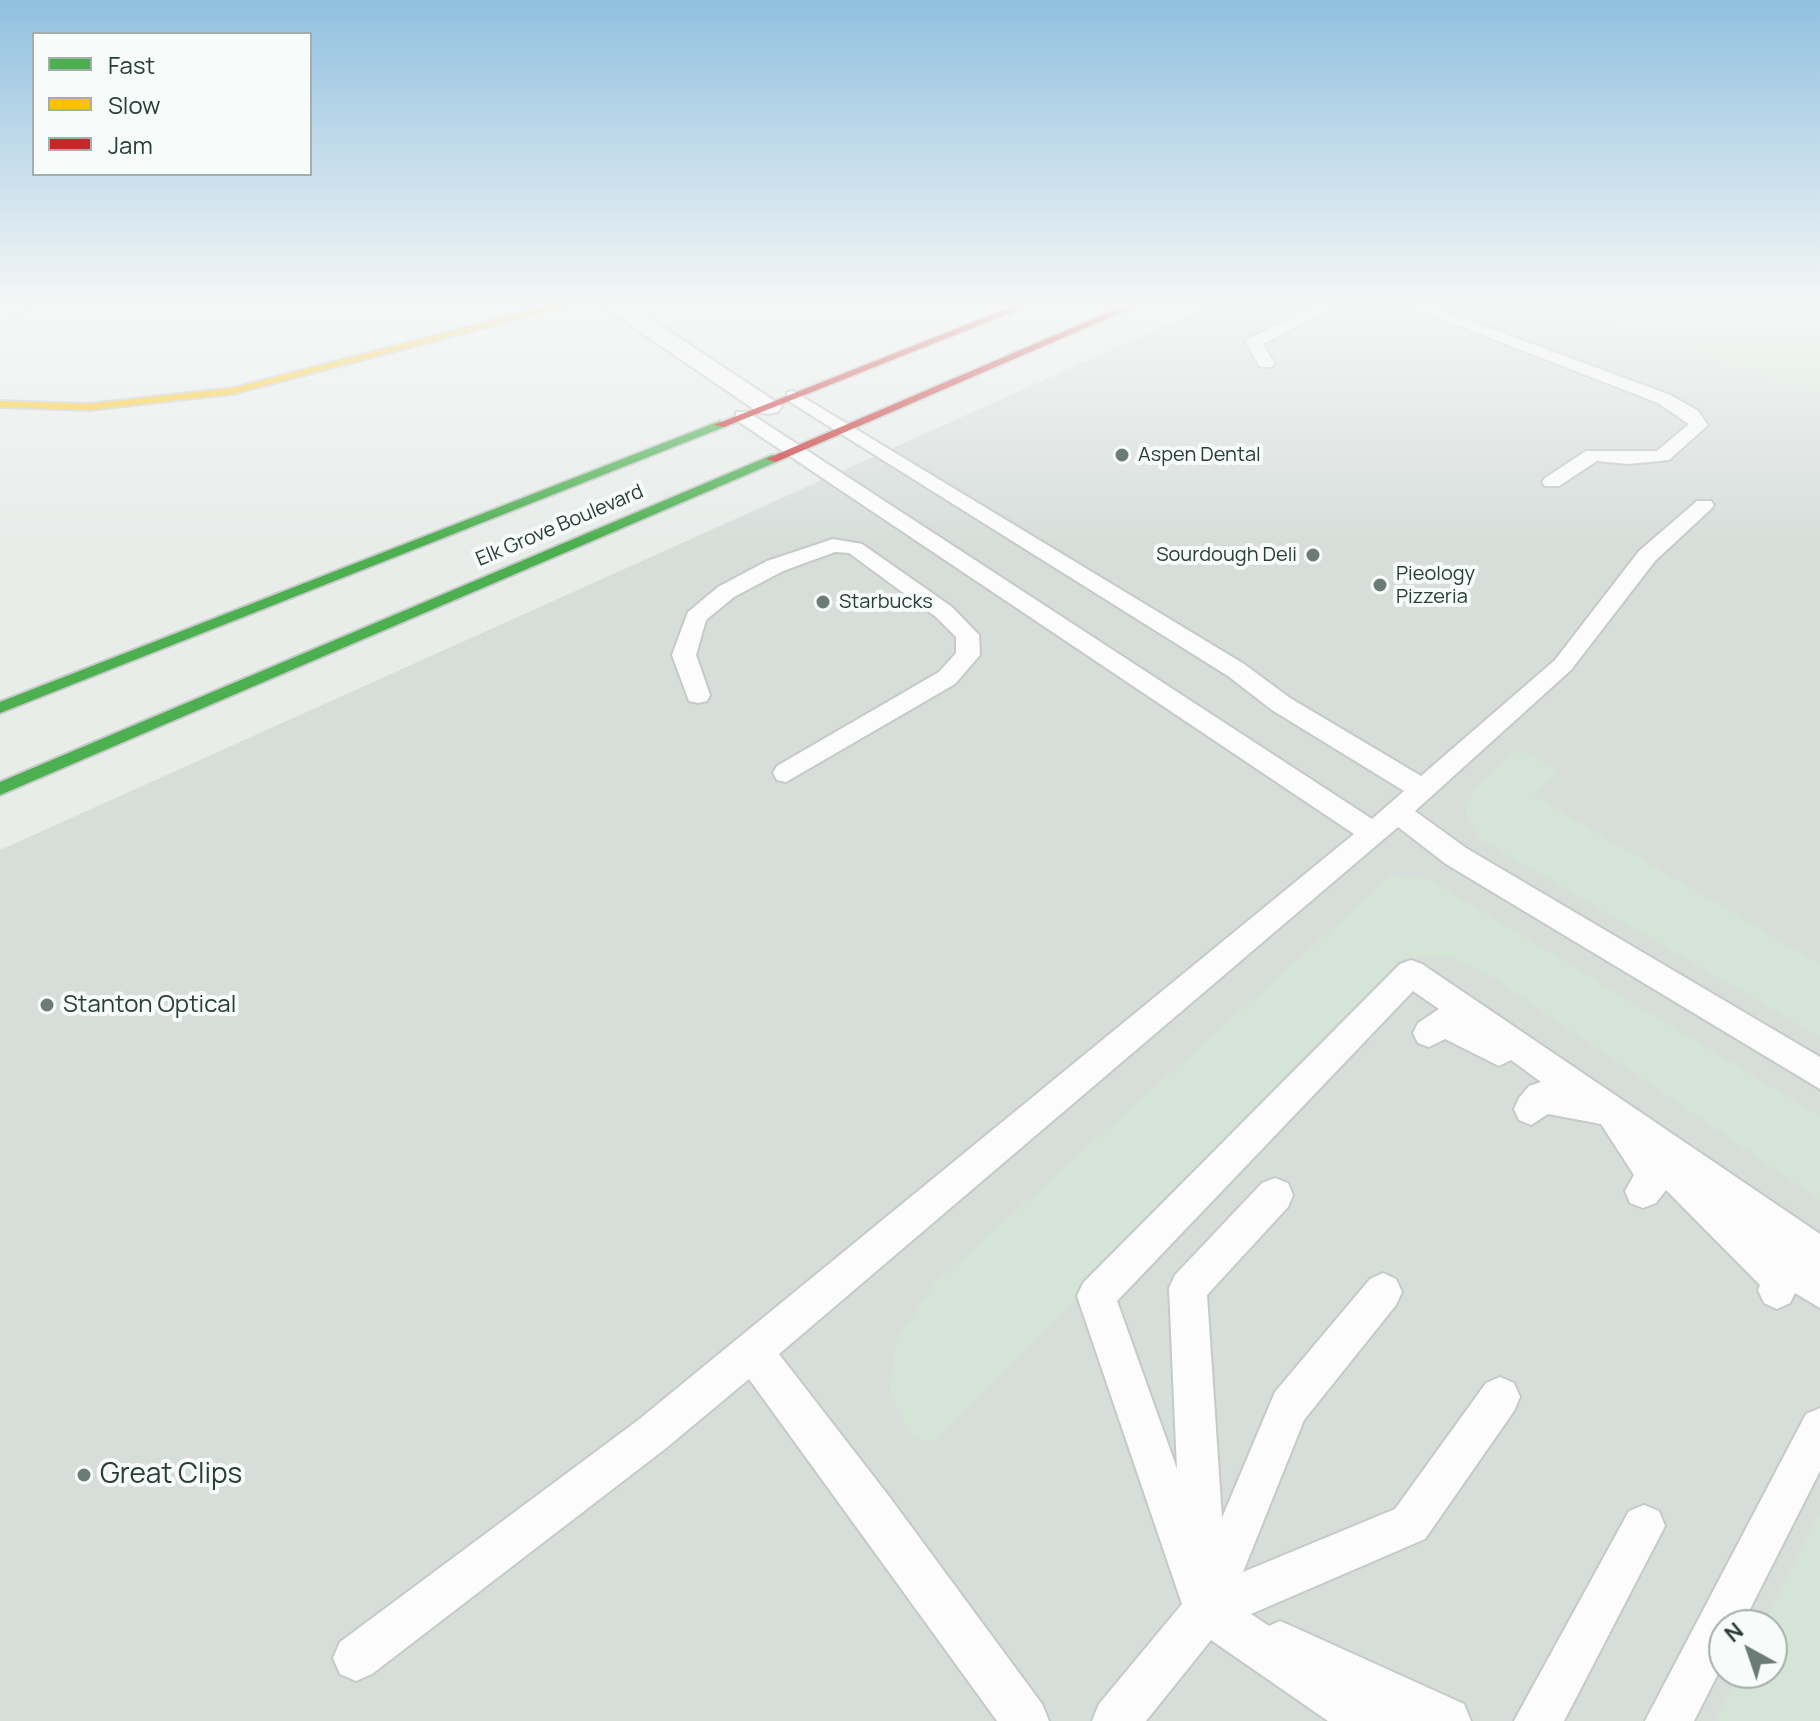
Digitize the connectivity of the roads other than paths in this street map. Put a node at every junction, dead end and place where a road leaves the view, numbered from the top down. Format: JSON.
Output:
{"nodes":[{"id":1,"x":263,"y":383,"type":"edge"},
{"id":2,"x":733,"y":383,"type":"edge"},
{"id":3,"x":825,"y":383,"type":"edge"},
{"id":4,"x":950,"y":383,"type":"edge"},
{"id":5,"x":1622,"y":383,"type":"edge"},
{"id":6,"x":793,"y":396,"type":"junction"},
{"id":7,"x":0,"y":404,"type":"edge"},
{"id":8,"x":768,"y":406,"type":"junction"},
{"id":9,"x":742,"y":416,"type":"junction"},
{"id":10,"x":845,"y":428,"type":"junction"},
{"id":11,"x":793,"y":450,"type":"junction"},
{"id":12,"x":1552,"y":482,"type":"dead end"},
{"id":13,"x":1704,"y":505,"type":"dead end"},
{"id":14,"x":698,"y":695,"type":"dead end"},
{"id":15,"x":0,"y":708,"type":"edge"},
{"id":16,"x":786,"y":773,"type":"dead end"},
{"id":17,"x":0,"y":789,"type":"edge"},
{"id":18,"x":1398,"y":812,"type":"junction"},
{"id":19,"x":1429,"y":1033,"type":"dead end"},
{"id":20,"x":1820,"y":1074,"type":"edge"},
{"id":21,"x":1531,"y":1109,"type":"dead end"},
{"id":22,"x":1612,"y":1111,"type":"junction"},
{"id":23,"x":1643,"y":1191,"type":"dead end"},
{"id":24,"x":1275,"y":1195,"type":"dead end"},
{"id":25,"x":1820,"y":1256,"type":"edge"},
{"id":26,"x":1820,"y":1289,"type":"edge"},
{"id":27,"x":1777,"y":1290,"type":"dead end"},
{"id":28,"x":1383,"y":1292,"type":"dead end"},
{"id":29,"x":753,"y":1352,"type":"junction"},
{"id":30,"x":1500,"y":1397,"type":"dead end"},
{"id":31,"x":1820,"y":1428,"type":"edge"},
{"id":32,"x":1644,"y":1526,"type":"dead end"},
{"id":33,"x":1206,"y":1610,"type":"junction"},
{"id":34,"x":356,"y":1658,"type":"dead end"},
{"id":35,"x":1025,"y":1721,"type":"edge"},
{"id":36,"x":1116,"y":1721,"type":"edge"},
{"id":37,"x":1369,"y":1721,"type":"edge"},
{"id":38,"x":1447,"y":1721,"type":"edge"},
{"id":39,"x":1538,"y":1721,"type":"edge"},
{"id":40,"x":1669,"y":1721,"type":"edge"}],
"edges":[{"from":1,"to":7,"type":"main road"},
{"from":2,"to":8,"type":"street"},
{"from":3,"to":6,"type":"main road","name":"Elk Grove Boulevard"},
{"from":4,"to":10,"type":"main road","name":"Elk Grove Boulevard"},
{"from":5,"to":12,"type":"lane"},
{"from":6,"to":8,"type":"main road","name":"Elk Grove Boulevard"},
{"from":6,"to":10,"type":"lane"},
{"from":8,"to":9,"type":"main road","name":"Elk Grove Boulevard"},
{"from":9,"to":11,"type":"lane"},
{"from":9,"to":15,"type":"main road","name":"Elk Grove Boulevard"},
{"from":10,"to":11,"type":"main road","name":"Elk Grove Boulevard"},
{"from":10,"to":18,"type":"lane"},
{"from":11,"to":17,"type":"main road","name":"Elk Grove Boulevard"},
{"from":11,"to":18,"type":"lane"},
{"from":13,"to":18,"type":"lane"},
{"from":14,"to":16,"type":"lane"},
{"from":18,"to":20,"type":"lane"},
{"from":18,"to":29,"type":"lane"},
{"from":19,"to":22,"type":"lane"},
{"from":21,"to":22,"type":"lane"},
{"from":22,"to":23,"type":"lane"},
{"from":22,"to":25,"type":"lane"},
{"from":22,"to":26,"type":"lane"},
{"from":22,"to":27,"type":"lane"},
{"from":22,"to":33,"type":"lane"},
{"from":24,"to":33,"type":"lane"},
{"from":28,"to":33,"type":"lane"},
{"from":29,"to":34,"type":"lane"},
{"from":29,"to":35,"type":"lane"},
{"from":30,"to":33,"type":"lane"},
{"from":31,"to":40,"type":"lane"},
{"from":32,"to":39,"type":"lane"},
{"from":33,"to":36,"type":"lane"},
{"from":33,"to":37,"type":"lane"},
{"from":33,"to":38,"type":"lane"}]}
